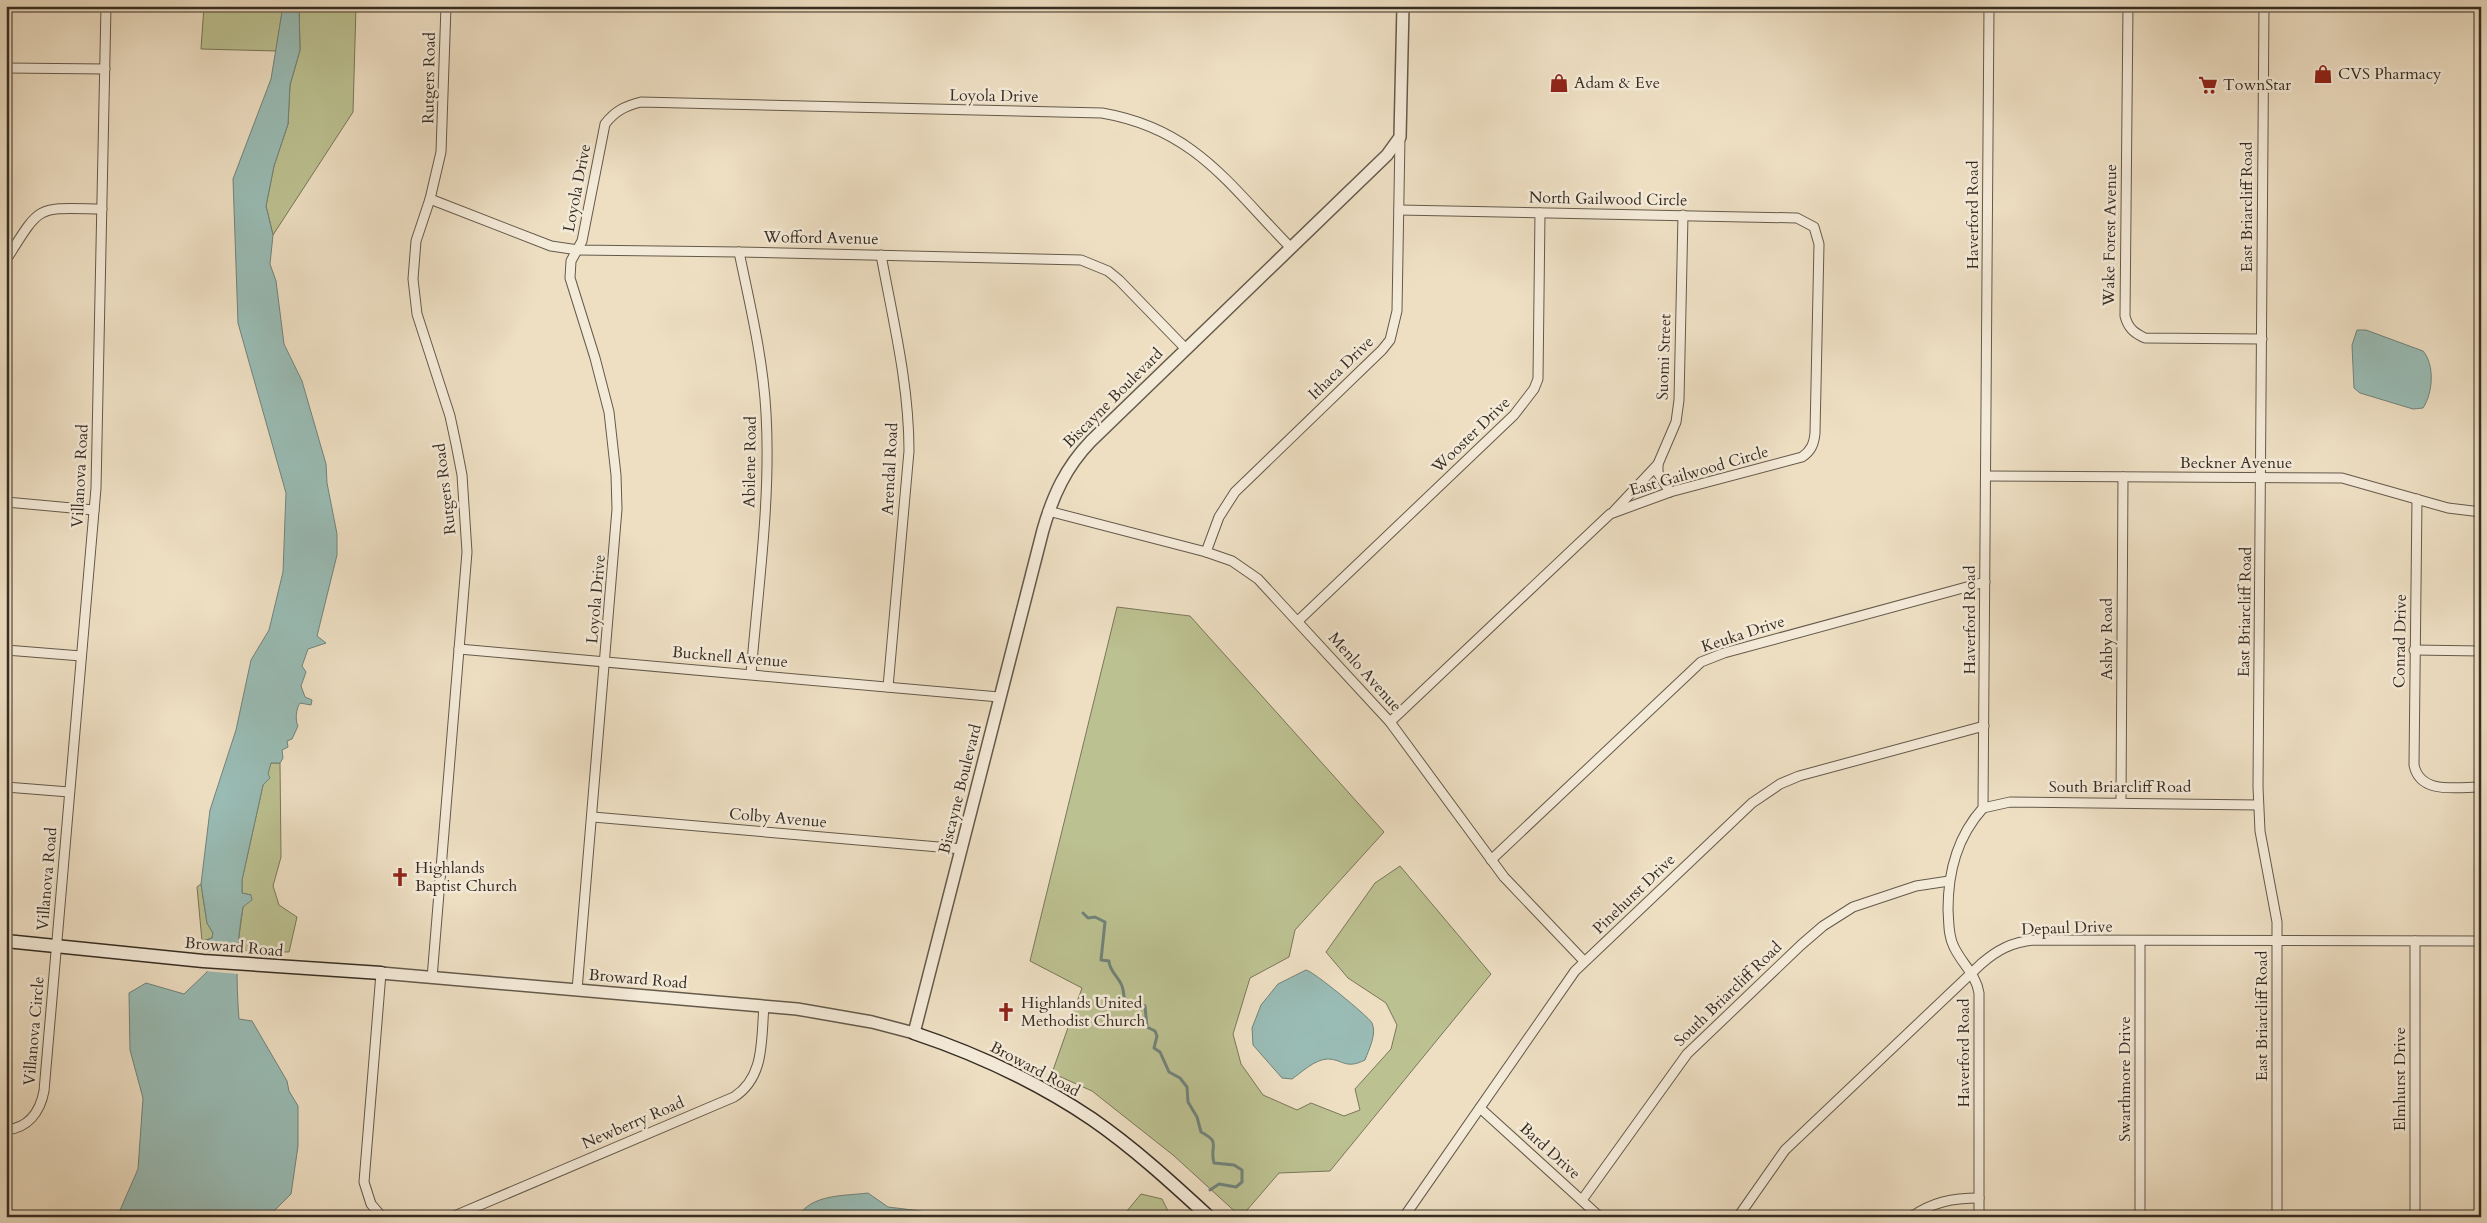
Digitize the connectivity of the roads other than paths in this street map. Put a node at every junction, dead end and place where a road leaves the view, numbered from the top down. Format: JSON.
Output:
{"nodes":[{"id":1,"x":106,"y":6,"type":"edge"},
{"id":2,"x":446,"y":6,"type":"edge"},
{"id":3,"x":1403,"y":6,"type":"edge"},
{"id":4,"x":1989,"y":6,"type":"edge"},
{"id":5,"x":2128,"y":6,"type":"edge"},
{"id":6,"x":2264,"y":6,"type":"edge"},
{"id":7,"x":6,"y":68,"type":"edge"},
{"id":8,"x":105,"y":69,"type":"junction"},
{"id":9,"x":1400,"y":137,"type":"junction"},
{"id":10,"x":430,"y":199,"type":"junction"},
{"id":11,"x":102,"y":209,"type":"junction"},
{"id":12,"x":1399,"y":210,"type":"junction"},
{"id":13,"x":1540,"y":213,"type":"junction"},
{"id":14,"x":1683,"y":215,"type":"junction"},
{"id":15,"x":1814,"y":227,"type":"joint"},
{"id":16,"x":1291,"y":248,"type":"junction"},
{"id":17,"x":578,"y":250,"type":"junction"},
{"id":18,"x":739,"y":252,"type":"junction"},
{"id":19,"x":881,"y":255,"type":"junction"},
{"id":20,"x":6,"y":260,"type":"edge"},
{"id":21,"x":2262,"y":339,"type":"junction"},
{"id":22,"x":1186,"y":349,"type":"junction"},
{"id":23,"x":1658,"y":464,"type":"junction"},
{"id":24,"x":1986,"y":476,"type":"junction"},
{"id":25,"x":2123,"y":477,"type":"junction"},
{"id":26,"x":2261,"y":478,"type":"junction"},
{"id":27,"x":1670,"y":492,"type":"junction"},
{"id":28,"x":2417,"y":499,"type":"junction"},
{"id":29,"x":6,"y":502,"type":"edge"},
{"id":30,"x":94,"y":510,"type":"junction"},
{"id":31,"x":1048,"y":511,"type":"junction"},
{"id":32,"x":2481,"y":512,"type":"edge"},
{"id":33,"x":1610,"y":514,"type":"junction"},
{"id":34,"x":1206,"y":552,"type":"junction"},
{"id":35,"x":1985,"y":582,"type":"junction"},
{"id":36,"x":1298,"y":621,"type":"junction"},
{"id":37,"x":458,"y":649,"type":"junction"},
{"id":38,"x":6,"y":650,"type":"edge"},
{"id":39,"x":2414,"y":650,"type":"junction"},
{"id":40,"x":2481,"y":650,"type":"edge"},
{"id":41,"x":81,"y":656,"type":"junction"},
{"id":42,"x":606,"y":662,"type":"junction"},
{"id":43,"x":751,"y":674,"type":"junction"},
{"id":44,"x":888,"y":686,"type":"junction"},
{"id":45,"x":1000,"y":697,"type":"junction"},
{"id":46,"x":1390,"y":722,"type":"junction"},
{"id":47,"x":1984,"y":726,"type":"junction"},
{"id":48,"x":6,"y":787,"type":"edge"},
{"id":49,"x":2481,"y":787,"type":"edge"},
{"id":50,"x":69,"y":792,"type":"junction"},
{"id":51,"x":2121,"y":802,"type":"junction"},
{"id":52,"x":2258,"y":805,"type":"junction"},
{"id":53,"x":1983,"y":808,"type":"junction"},
{"id":54,"x":593,"y":817,"type":"junction"},
{"id":55,"x":962,"y":849,"type":"junction"},
{"id":56,"x":1491,"y":860,"type":"junction"},
{"id":57,"x":1949,"y":881,"type":"junction"},
{"id":58,"x":6,"y":941,"type":"edge"},
{"id":59,"x":2140,"y":941,"type":"junction"},
{"id":60,"x":2277,"y":941,"type":"junction"},
{"id":61,"x":2415,"y":941,"type":"junction"},
{"id":62,"x":2481,"y":941,"type":"edge"},
{"id":63,"x":56,"y":945,"type":"junction"},
{"id":64,"x":1584,"y":961,"type":"junction"},
{"id":65,"x":381,"y":973,"type":"junction"},
{"id":66,"x":1972,"y":973,"type":"junction"},
{"id":67,"x":432,"y":978,"type":"junction"},
{"id":68,"x":578,"y":990,"type":"junction"},
{"id":69,"x":764,"y":1006,"type":"junction"},
{"id":70,"x":914,"y":1033,"type":"junction"},
{"id":71,"x":1480,"y":1108,"type":"junction"},
{"id":72,"x":6,"y":1130,"type":"edge"},
{"id":73,"x":1979,"y":1198,"type":"junction"},
{"id":74,"x":1582,"y":1200,"type":"junction"},
{"id":75,"x":382,"y":1217,"type":"edge"},
{"id":76,"x":452,"y":1217,"type":"edge"},
{"id":77,"x":1210,"y":1217,"type":"edge"},
{"id":78,"x":1404,"y":1217,"type":"edge"},
{"id":79,"x":1600,"y":1217,"type":"edge"},
{"id":80,"x":1738,"y":1217,"type":"edge"},
{"id":81,"x":1911,"y":1217,"type":"edge"},
{"id":82,"x":1979,"y":1217,"type":"edge"},
{"id":83,"x":2140,"y":1217,"type":"edge"},
{"id":84,"x":2277,"y":1217,"type":"edge"},
{"id":85,"x":2414,"y":1217,"type":"edge"}],
"edges":[{"from":1,"to":8,"type":"street","name":"Villanova Road"},
{"from":2,"to":10,"type":"street","name":"Rutgers Road"},
{"from":3,"to":9,"type":"street"},
{"from":4,"to":24,"type":"street","name":"Haverford Road"},
{"from":5,"to":21,"type":"street","name":"Wake Forest Avenue"},
{"from":6,"to":21,"type":"street","name":"East Briarcliff Road"},
{"from":7,"to":8,"type":"street"},
{"from":8,"to":11,"type":"street","name":"Villanova Road"},
{"from":9,"to":12,"type":"street","name":"Ithaca Drive"},
{"from":9,"to":16,"type":"street","name":"Biscayne Boulevard"},
{"from":10,"to":17,"type":"street","name":"Wofford Avenue"},
{"from":10,"to":37,"type":"street","name":"Rutgers Road"},
{"from":11,"to":20,"type":"street"},
{"from":11,"to":30,"type":"street","name":"Villanova Road"},
{"from":12,"to":13,"type":"street","name":"North Gailwood Circle"},
{"from":12,"to":34,"type":"street","name":"Ithaca Drive"},
{"from":13,"to":14,"type":"street","name":"North Gailwood Circle"},
{"from":13,"to":36,"type":"street","name":"Wooster Drive"},
{"from":14,"to":15,"type":"street","name":"North Gailwood Circle"},
{"from":14,"to":23,"type":"street","name":"Suomi Street"},
{"from":15,"to":27,"type":"street","name":"East Gailwood Circle"},
{"from":16,"to":17,"type":"street","name":"Loyola Drive"},
{"from":16,"to":22,"type":"street","name":"Biscayne Boulevard"},
{"from":17,"to":18,"type":"street","name":"Wofford Avenue"},
{"from":17,"to":42,"type":"street","name":"Loyola Drive"},
{"from":18,"to":19,"type":"street","name":"Wofford Avenue"},
{"from":18,"to":43,"type":"street","name":"Abilene Road"},
{"from":19,"to":22,"type":"street","name":"Wofford Avenue"},
{"from":19,"to":44,"type":"street","name":"Arendal Road"},
{"from":21,"to":26,"type":"street","name":"East Briarcliff Road"},
{"from":22,"to":31,"type":"street","name":"Biscayne Boulevard"},
{"from":23,"to":27,"type":"street"},
{"from":23,"to":33,"type":"street"},
{"from":24,"to":25,"type":"street","name":"Beckner Avenue"},
{"from":24,"to":35,"type":"street","name":"Haverford Road"},
{"from":25,"to":26,"type":"street","name":"Beckner Avenue"},
{"from":25,"to":51,"type":"street","name":"Ashby Road"},
{"from":26,"to":28,"type":"street","name":"Beckner Avenue"},
{"from":26,"to":52,"type":"street","name":"East Briarcliff Road"},
{"from":27,"to":33,"type":"street","name":"East Gailwood Circle"},
{"from":28,"to":32,"type":"street","name":"Beckner Avenue"},
{"from":28,"to":39,"type":"street","name":"Conrad Drive"},
{"from":29,"to":30,"type":"street"},
{"from":30,"to":41,"type":"street","name":"Villanova Road"},
{"from":31,"to":34,"type":"street","name":"Menlo Avenue"},
{"from":31,"to":45,"type":"street","name":"Biscayne Boulevard"},
{"from":33,"to":46,"type":"street","name":"East Gailwood Circle"},
{"from":34,"to":36,"type":"street","name":"Menlo Avenue"},
{"from":35,"to":47,"type":"street","name":"Haverford Road"},
{"from":35,"to":56,"type":"street","name":"Keuka Drive"},
{"from":36,"to":46,"type":"street","name":"Menlo Avenue"},
{"from":37,"to":42,"type":"street","name":"Bucknell Avenue"},
{"from":37,"to":67,"type":"street","name":"Rutgers Road"},
{"from":38,"to":41,"type":"street"},
{"from":39,"to":40,"type":"street"},
{"from":39,"to":49,"type":"street","name":"Conrad Drive"},
{"from":41,"to":50,"type":"street","name":"Villanova Road"},
{"from":42,"to":43,"type":"street","name":"Bucknell Avenue"},
{"from":42,"to":54,"type":"street","name":"Loyola Drive"},
{"from":43,"to":44,"type":"street","name":"Bucknell Avenue"},
{"from":44,"to":45,"type":"street","name":"Bucknell Avenue"},
{"from":45,"to":55,"type":"street","name":"Biscayne Boulevard"},
{"from":46,"to":56,"type":"street","name":"Menlo Avenue"},
{"from":47,"to":53,"type":"street","name":"Haverford Road"},
{"from":47,"to":64,"type":"street","name":"Pinehurst Drive"},
{"from":48,"to":50,"type":"street"},
{"from":50,"to":63,"type":"street","name":"Villanova Road"},
{"from":51,"to":52,"type":"street","name":"South Briarcliff Road"},
{"from":51,"to":53,"type":"street","name":"South Briarcliff Road"},
{"from":52,"to":60,"type":"street","name":"East Briarcliff Road"},
{"from":53,"to":57,"type":"street","name":"Haverford Road"},
{"from":54,"to":55,"type":"street","name":"Colby Avenue"},
{"from":54,"to":68,"type":"street","name":"Loyola Drive"},
{"from":55,"to":70,"type":"street","name":"Biscayne Boulevard"},
{"from":56,"to":64,"type":"street","name":"Menlo Avenue"},
{"from":57,"to":66,"type":"street","name":"Haverford Road"},
{"from":57,"to":74,"type":"street","name":"South Briarcliff Road"},
{"from":58,"to":63,"type":"main road","name":"Broward Road"},
{"from":59,"to":60,"type":"street","name":"Depaul Drive"},
{"from":59,"to":66,"type":"street","name":"Depaul Drive"},
{"from":59,"to":83,"type":"street","name":"Swarthmore Drive"},
{"from":60,"to":61,"type":"street","name":"Depaul Drive"},
{"from":60,"to":84,"type":"street","name":"East Briarcliff Road"},
{"from":61,"to":62,"type":"street","name":"Depaul Drive"},
{"from":61,"to":85,"type":"street","name":"Elmhurst Drive"},
{"from":63,"to":65,"type":"main road","name":"Broward Road"},
{"from":63,"to":72,"type":"street","name":"Villanova Circle"},
{"from":64,"to":71,"type":"street","name":"Pinehurst Drive"},
{"from":65,"to":67,"type":"street","name":"Broward Road"},
{"from":65,"to":75,"type":"street"},
{"from":66,"to":73,"type":"street","name":"Haverford Road"},
{"from":66,"to":80,"type":"street","name":"Depaul Drive"},
{"from":67,"to":68,"type":"street","name":"Broward Road"},
{"from":68,"to":69,"type":"street","name":"Broward Road"},
{"from":69,"to":70,"type":"street","name":"Broward Road"},
{"from":69,"to":76,"type":"street","name":"Newberry Road"},
{"from":70,"to":77,"type":"main road","name":"Broward Road"},
{"from":71,"to":74,"type":"street","name":"Bard Drive"},
{"from":71,"to":78,"type":"street","name":"Pinehurst Drive"},
{"from":73,"to":81,"type":"street"},
{"from":73,"to":82,"type":"street","name":"Haverford Road"},
{"from":74,"to":79,"type":"street","name":"Bard Drive"}]}
